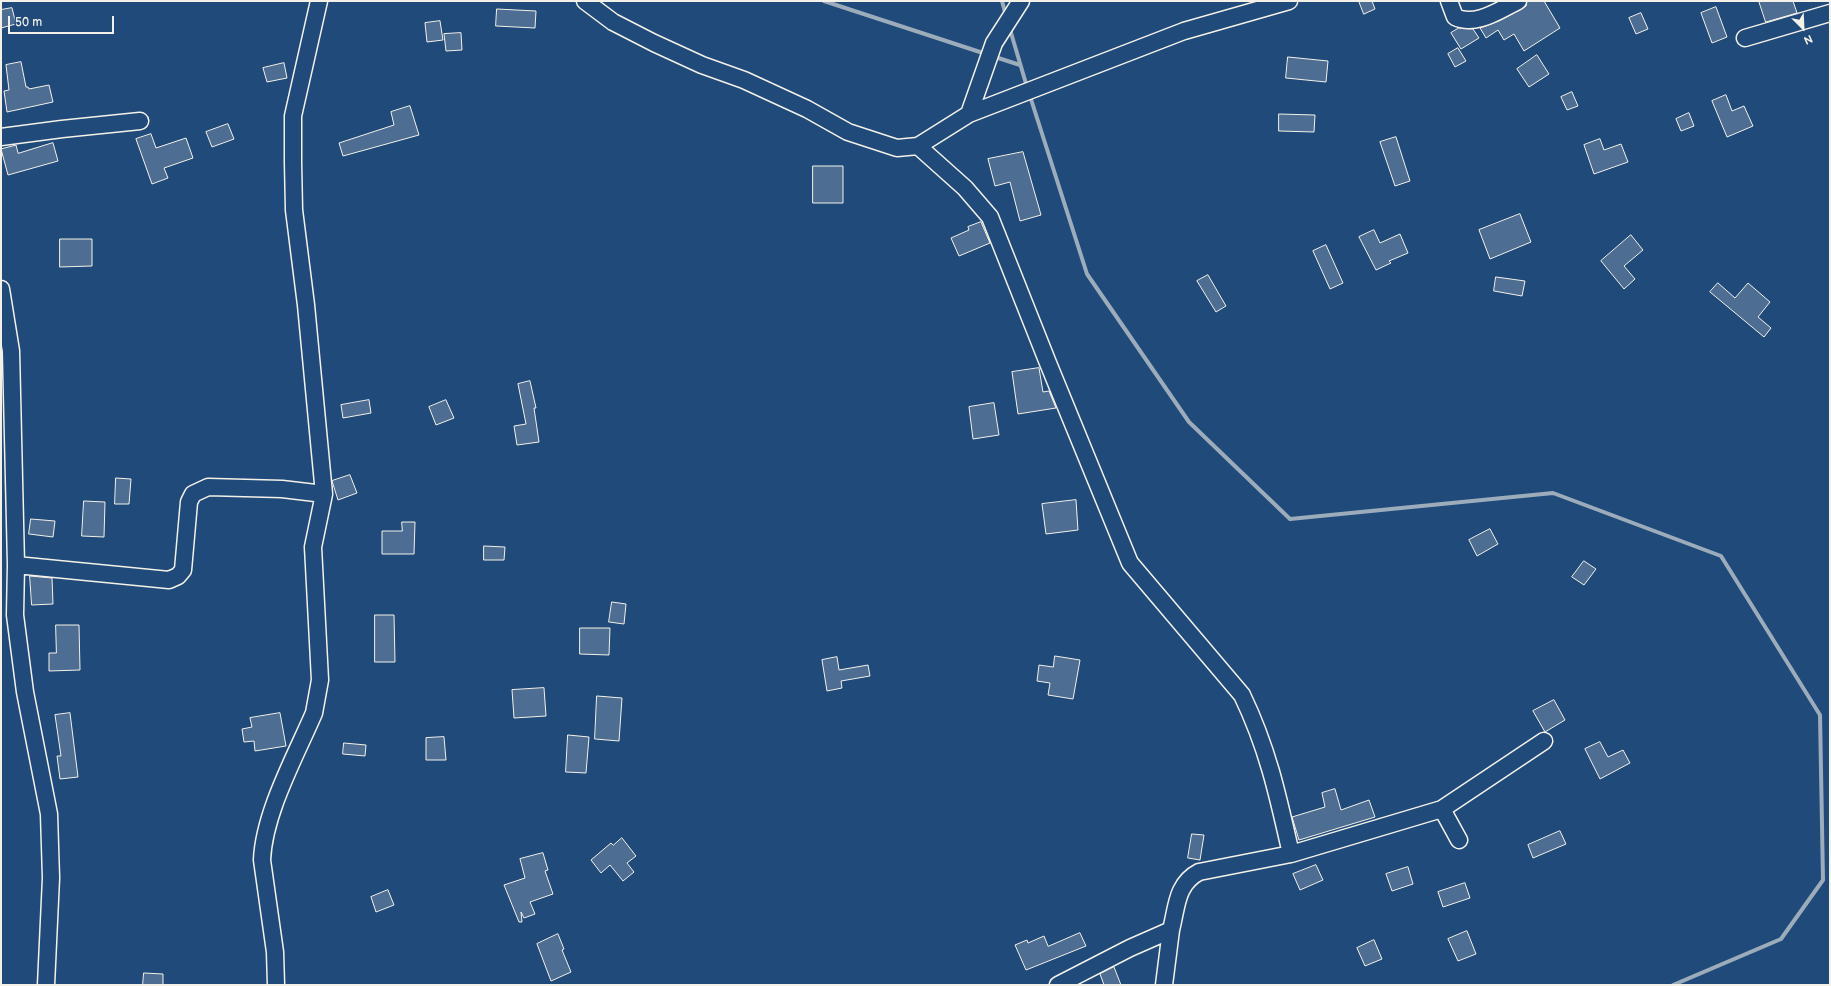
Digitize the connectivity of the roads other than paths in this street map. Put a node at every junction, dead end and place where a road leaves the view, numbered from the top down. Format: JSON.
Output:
{"nodes":[{"id":1,"x":319,"y":1,"type":"edge"},
{"id":2,"x":585,"y":1,"type":"edge"},
{"id":3,"x":1021,"y":1,"type":"edge"},
{"id":4,"x":1288,"y":1,"type":"edge"},
{"id":5,"x":1449,"y":1,"type":"edge"},
{"id":6,"x":1518,"y":1,"type":"edge"},
{"id":7,"x":1830,"y":13,"type":"edge"},
{"id":8,"x":1745,"y":38,"type":"dead end"},
{"id":9,"x":969,"y":114,"type":"junction"},
{"id":10,"x":140,"y":121,"type":"dead end"},
{"id":11,"x":1,"y":137,"type":"edge"},
{"id":12,"x":918,"y":146,"type":"junction"},
{"id":13,"x":1,"y":289,"type":"edge"},
{"id":14,"x":324,"y":494,"type":"junction"},
{"id":15,"x":16,"y":565,"type":"junction"},
{"id":16,"x":1544,"y":741,"type":"dead end"},
{"id":17,"x":1442,"y":809,"type":"junction"},
{"id":18,"x":1459,"y":840,"type":"dead end"},
{"id":19,"x":1291,"y":854,"type":"junction"},
{"id":20,"x":1171,"y":930,"type":"junction"},
{"id":21,"x":46,"y":985,"type":"edge"},
{"id":22,"x":276,"y":985,"type":"edge"},
{"id":23,"x":1058,"y":985,"type":"edge"},
{"id":24,"x":1164,"y":985,"type":"edge"}],
"edges":[{"from":1,"to":14,"type":"street"},
{"from":2,"to":12,"type":"street"},
{"from":3,"to":9,"type":"street"},
{"from":4,"to":9,"type":"street"},
{"from":5,"to":6,"type":"street"},
{"from":7,"to":8,"type":"street"},
{"from":9,"to":12,"type":"street"},
{"from":10,"to":11,"type":"street"},
{"from":12,"to":19,"type":"street"},
{"from":13,"to":15,"type":"street"},
{"from":14,"to":15,"type":"street"},
{"from":14,"to":22,"type":"street"},
{"from":15,"to":21,"type":"street"},
{"from":16,"to":17,"type":"street"},
{"from":17,"to":18,"type":"street"},
{"from":17,"to":19,"type":"street"},
{"from":19,"to":20,"type":"street"},
{"from":20,"to":23,"type":"street"},
{"from":20,"to":24,"type":"street"}]}
